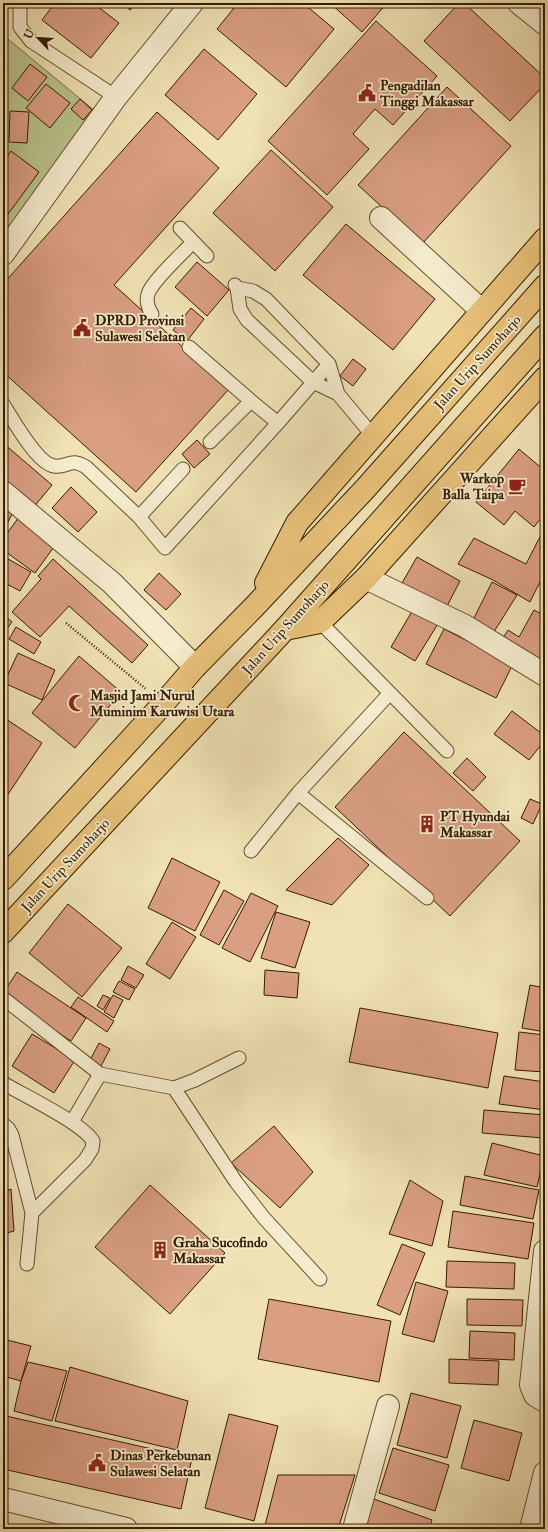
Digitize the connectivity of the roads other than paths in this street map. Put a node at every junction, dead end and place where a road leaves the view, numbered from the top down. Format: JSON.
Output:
{"nodes":[{"id":1,"x":20,"y":3,"type":"edge"},
{"id":2,"x":192,"y":3,"type":"edge"},
{"id":3,"x":519,"y":3,"type":"edge"},
{"id":4,"x":545,"y":24,"type":"edge"},
{"id":5,"x":116,"y":97,"type":"junction"},
{"id":6,"x":381,"y":218,"type":"dead end"},
{"id":7,"x":180,"y":228,"type":"dead end"},
{"id":8,"x":545,"y":239,"type":"edge"},
{"id":9,"x":193,"y":242,"type":"junction"},
{"id":10,"x":3,"y":254,"type":"edge"},
{"id":11,"x":207,"y":256,"type":"dead end"},
{"id":12,"x":545,"y":286,"type":"edge"},
{"id":13,"x":482,"y":311,"type":"junction"},
{"id":14,"x":152,"y":314,"type":"dead end"},
{"id":15,"x":545,"y":336,"type":"edge"},
{"id":16,"x":189,"y":347,"type":"dead end"},
{"id":17,"x":329,"y":364,"type":"junction"},
{"id":18,"x":313,"y":382,"type":"junction"},
{"id":19,"x":541,"y":390,"type":"edge"},
{"id":20,"x":338,"y":394,"type":"junction"},
{"id":21,"x":252,"y":402,"type":"junction"},
{"id":22,"x":3,"y":404,"type":"edge"},
{"id":23,"x":278,"y":423,"type":"junction"},
{"id":24,"x":373,"y":436,"type":"junction"},
{"id":25,"x":210,"y":442,"type":"dead end"},
{"id":26,"x":183,"y":469,"type":"dead end"},
{"id":27,"x":3,"y":492,"type":"edge"},
{"id":28,"x":139,"y":517,"type":"junction"},
{"id":29,"x":366,"y":578,"type":"junction"},
{"id":30,"x":254,"y":607,"type":"junction"},
{"id":31,"x":320,"y":622,"type":"junction"},
{"id":32,"x":285,"y":629,"type":"junction"},
{"id":33,"x":195,"y":667,"type":"junction"},
{"id":34,"x":545,"y":675,"type":"edge"},
{"id":35,"x":390,"y":693,"type":"junction"},
{"id":36,"x":447,"y":751,"type":"dead end"},
{"id":37,"x":298,"y":793,"type":"junction"},
{"id":38,"x":251,"y":850,"type":"dead end"},
{"id":39,"x":3,"y":879,"type":"edge"},
{"id":40,"x":427,"y":898,"type":"dead end"},
{"id":41,"x":3,"y":932,"type":"edge"},
{"id":42,"x":3,"y":998,"type":"edge"},
{"id":43,"x":239,"y":1058,"type":"dead end"},
{"id":44,"x":100,"y":1074,"type":"junction"},
{"id":45,"x":3,"y":1083,"type":"edge"},
{"id":46,"x":174,"y":1088,"type":"junction"},
{"id":47,"x":72,"y":1122,"type":"junction"},
{"id":48,"x":3,"y":1124,"type":"edge"},
{"id":49,"x":32,"y":1213,"type":"junction"},
{"id":50,"x":545,"y":1251,"type":"edge"},
{"id":51,"x":27,"y":1264,"type":"dead end"},
{"id":52,"x":320,"y":1279,"type":"dead end"},
{"id":53,"x":545,"y":1401,"type":"edge"},
{"id":54,"x":388,"y":1406,"type":"dead end"},
{"id":55,"x":545,"y":1473,"type":"edge"},
{"id":56,"x":3,"y":1499,"type":"edge"},
{"id":57,"x":126,"y":1529,"type":"edge"},
{"id":58,"x":354,"y":1529,"type":"edge"},
{"id":59,"x":532,"y":1529,"type":"edge"}],
"edges":[{"from":1,"to":5,"type":"lane"},
{"from":2,"to":5,"type":"street"},
{"from":3,"to":4,"type":"street"},
{"from":5,"to":10,"type":"street"},
{"from":6,"to":13,"type":"street"},
{"from":7,"to":9,"type":"lane"},
{"from":8,"to":13,"type":"highway"},
{"from":9,"to":11,"type":"lane"},
{"from":9,"to":14,"type":"lane"},
{"from":12,"to":30,"type":"highway","name":"Jalan Urip Sumoharjo"},
{"from":13,"to":24,"type":"highway"},
{"from":15,"to":32,"type":"highway","name":"Jalan Urip Sumoharjo"},
{"from":16,"to":21,"type":"lane"},
{"from":17,"to":18,"type":"lane"},
{"from":17,"to":18,"type":"lane"},
{"from":17,"to":20,"type":"lane"},
{"from":18,"to":20,"type":"lane"},
{"from":18,"to":23,"type":"lane"},
{"from":19,"to":29,"type":"highway"},
{"from":20,"to":24,"type":"lane"},
{"from":21,"to":23,"type":"lane"},
{"from":21,"to":25,"type":"lane"},
{"from":22,"to":28,"type":"lane"},
{"from":23,"to":28,"type":"lane"},
{"from":24,"to":30,"type":"highway"},
{"from":26,"to":28,"type":"lane"},
{"from":27,"to":33,"type":"street"},
{"from":29,"to":31,"type":"highway"},
{"from":29,"to":34,"type":"street"},
{"from":30,"to":33,"type":"highway","name":"Jalan Urip Sumoharjo"},
{"from":31,"to":32,"type":"highway"},
{"from":31,"to":35,"type":"lane"},
{"from":32,"to":41,"type":"highway","name":"Jalan Urip Sumoharjo"},
{"from":33,"to":39,"type":"highway","name":"Jalan Urip Sumoharjo"},
{"from":35,"to":36,"type":"lane"},
{"from":35,"to":37,"type":"lane"},
{"from":37,"to":38,"type":"lane"},
{"from":37,"to":40,"type":"lane"},
{"from":42,"to":44,"type":"lane"},
{"from":43,"to":46,"type":"lane"},
{"from":44,"to":46,"type":"lane"},
{"from":44,"to":47,"type":"lane"},
{"from":45,"to":47,"type":"lane"},
{"from":46,"to":52,"type":"lane"},
{"from":47,"to":49,"type":"lane"},
{"from":48,"to":49,"type":"lane"},
{"from":49,"to":51,"type":"lane"},
{"from":50,"to":53,"type":"street"},
{"from":54,"to":58,"type":"street"},
{"from":55,"to":59,"type":"street"},
{"from":56,"to":57,"type":"street"}]}
